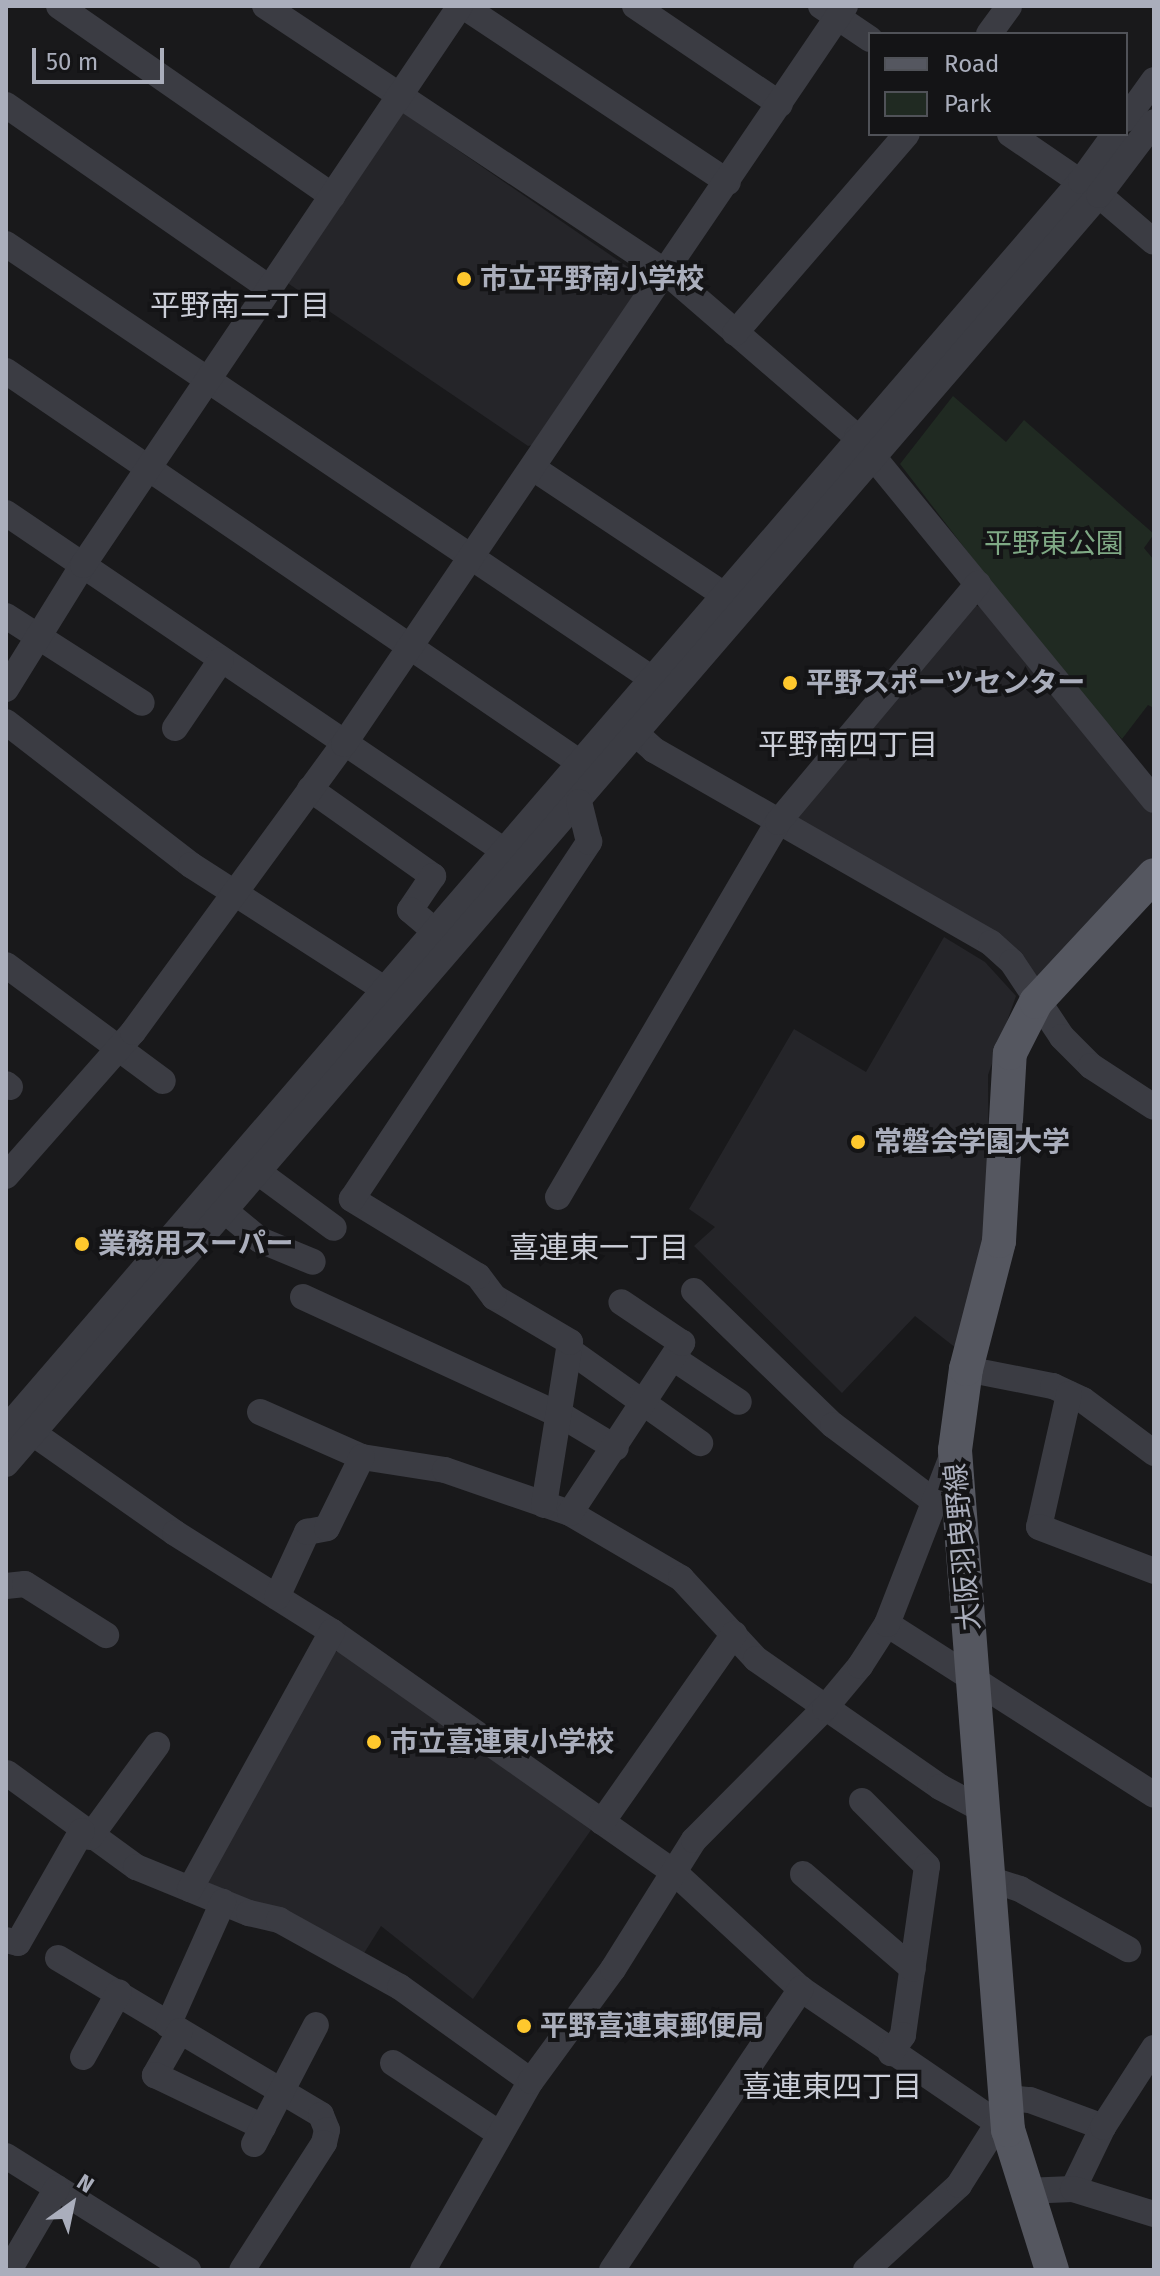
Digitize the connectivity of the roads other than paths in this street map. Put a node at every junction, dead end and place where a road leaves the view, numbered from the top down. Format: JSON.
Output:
{"nodes":[{"id":1,"x":59,"y":6,"type":"edge"},
{"id":2,"x":265,"y":6,"type":"edge"},
{"id":3,"x":462,"y":6,"type":"edge"},
{"id":4,"x":635,"y":6,"type":"edge"},
{"id":5,"x":1009,"y":6,"type":"edge"},
{"id":6,"x":834,"y":10,"type":"edge"},
{"id":7,"x":990,"y":32,"type":"edge"},
{"id":8,"x":868,"y":37,"type":"edge"},
{"id":9,"x":1154,"y":80,"type":"edge"},
{"id":10,"x":398,"y":97,"type":"junction"},
{"id":11,"x":780,"y":104,"type":"junction"},
{"id":12,"x":6,"y":105,"type":"edge"},
{"id":13,"x":1128,"y":116,"type":"edge"},
{"id":14,"x":1154,"y":122,"type":"edge"},
{"id":15,"x":905,"y":136,"type":"edge"},
{"id":16,"x":1013,"y":136,"type":"edge"},
{"id":17,"x":1114,"y":136,"type":"edge"},
{"id":18,"x":728,"y":182,"type":"junction"},
{"id":19,"x":1090,"y":188,"type":"junction"},
{"id":20,"x":332,"y":196,"type":"junction"},
{"id":21,"x":1154,"y":242,"type":"edge"},
{"id":22,"x":6,"y":244,"type":"edge"},
{"id":23,"x":667,"y":273,"type":"junction"},
{"id":24,"x":269,"y":288,"type":"junction"},
{"id":25,"x":735,"y":333,"type":"junction"},
{"id":26,"x":6,"y":371,"type":"edge"},
{"id":27,"x":207,"y":382,"type":"junction"},
{"id":28,"x":866,"y":445,"type":"junction"},
{"id":29,"x":149,"y":467,"type":"junction"},
{"id":30,"x":533,"y":468,"type":"junction"},
{"id":31,"x":6,"y":513,"type":"edge"},
{"id":32,"x":470,"y":560,"type":"junction"},
{"id":33,"x":83,"y":565,"type":"junction"},
{"id":34,"x":978,"y":584,"type":"junction"},
{"id":35,"x":723,"y":594,"type":"junction"},
{"id":36,"x":6,"y":616,"type":"edge"},
{"id":37,"x":38,"y":638,"type":"junction"},
{"id":38,"x":411,"y":645,"type":"junction"},
{"id":39,"x":221,"y":660,"type":"junction"},
{"id":40,"x":651,"y":678,"type":"junction"},
{"id":41,"x":6,"y":689,"type":"edge"},
{"id":42,"x":142,"y":703,"type":"dead end"},
{"id":43,"x":6,"y":722,"type":"edge"},
{"id":44,"x":626,"y":726,"type":"junction"},
{"id":45,"x":175,"y":728,"type":"dead end"},
{"id":46,"x":344,"y":744,"type":"junction"},
{"id":47,"x":579,"y":762,"type":"junction"},
{"id":48,"x":310,"y":789,"type":"junction"},
{"id":49,"x":1154,"y":800,"type":"edge"},
{"id":50,"x":579,"y":802,"type":"junction"},
{"id":51,"x":778,"y":822,"type":"junction"},
{"id":52,"x":503,"y":850,"type":"junction"},
{"id":53,"x":1154,"y":875,"type":"edge"},
{"id":54,"x":235,"y":893,"type":"junction"},
{"id":55,"x":434,"y":930,"type":"junction"},
{"id":56,"x":6,"y":965,"type":"edge"},
{"id":57,"x":384,"y":989,"type":"junction"},
{"id":58,"x":1036,"y":1002,"type":"junction"},
{"id":59,"x":360,"y":1016,"type":"junction"},
{"id":60,"x":377,"y":1036,"type":"junction"},
{"id":61,"x":118,"y":1047,"type":"junction"},
{"id":62,"x":163,"y":1081,"type":"dead end"},
{"id":63,"x":1154,"y":1107,"type":"edge"},
{"id":64,"x":258,"y":1172,"type":"junction"},
{"id":65,"x":6,"y":1176,"type":"edge"},
{"id":66,"x":558,"y":1197,"type":"dead end"},
{"id":67,"x":225,"y":1211,"type":"junction"},
{"id":68,"x":334,"y":1228,"type":"dead end"},
{"id":69,"x":313,"y":1262,"type":"dead end"},
{"id":70,"x":694,"y":1291,"type":"dead end"},
{"id":71,"x":303,"y":1297,"type":"dead end"},
{"id":72,"x":621,"y":1302,"type":"dead end"},
{"id":73,"x":569,"y":1350,"type":"junction"},
{"id":74,"x":673,"y":1358,"type":"junction"},
{"id":75,"x":966,"y":1369,"type":"junction"},
{"id":76,"x":1069,"y":1394,"type":"junction"},
{"id":77,"x":739,"y":1402,"type":"dead end"},
{"id":78,"x":643,"y":1404,"type":"junction"},
{"id":79,"x":260,"y":1412,"type":"dead end"},
{"id":80,"x":556,"y":1414,"type":"junction"},
{"id":81,"x":15,"y":1424,"type":"edge"},
{"id":82,"x":700,"y":1443,"type":"dead end"},
{"id":83,"x":616,"y":1448,"type":"junction"},
{"id":84,"x":955,"y":1450,"type":"junction"},
{"id":85,"x":1154,"y":1453,"type":"edge"},
{"id":86,"x":362,"y":1457,"type":"junction"},
{"id":87,"x":6,"y":1464,"type":"edge"},
{"id":88,"x":935,"y":1502,"type":"junction"},
{"id":89,"x":544,"y":1505,"type":"junction"},
{"id":90,"x":570,"y":1513,"type":"junction"},
{"id":91,"x":1154,"y":1571,"type":"edge"},
{"id":92,"x":6,"y":1586,"type":"edge"},
{"id":93,"x":277,"y":1597,"type":"junction"},
{"id":94,"x":887,"y":1624,"type":"junction"},
{"id":95,"x":332,"y":1632,"type":"junction"},
{"id":96,"x":734,"y":1634,"type":"junction"},
{"id":97,"x":106,"y":1635,"type":"dead end"},
{"id":98,"x":974,"y":1677,"type":"junction"},
{"id":99,"x":825,"y":1708,"type":"junction"},
{"id":100,"x":157,"y":1745,"type":"dead end"},
{"id":101,"x":7,"y":1773,"type":"edge"},
{"id":102,"x":1154,"y":1795,"type":"edge"},
{"id":103,"x":862,"y":1801,"type":"dead end"},
{"id":104,"x":983,"y":1810,"type":"junction"},
{"id":105,"x":602,"y":1822,"type":"junction"},
{"id":106,"x":86,"y":1834,"type":"junction"},
{"id":107,"x":674,"y":1872,"type":"junction"},
{"id":108,"x":803,"y":1874,"type":"dead end"},
{"id":109,"x":989,"y":1879,"type":"junction"},
{"id":110,"x":190,"y":1889,"type":"junction"},
{"id":111,"x":223,"y":1902,"type":"junction"},
{"id":112,"x":6,"y":1940,"type":"edge"},
{"id":113,"x":1128,"y":1949,"type":"dead end"},
{"id":114,"x":58,"y":1958,"type":"dead end"},
{"id":115,"x":913,"y":1969,"type":"junction"},
{"id":116,"x":801,"y":1989,"type":"junction"},
{"id":117,"x":119,"y":1992,"type":"junction"},
{"id":118,"x":316,"y":2025,"type":"dead end"},
{"id":119,"x":174,"y":2028,"type":"junction"},
{"id":120,"x":1154,"y":2048,"type":"edge"},
{"id":121,"x":891,"y":2053,"type":"junction"},
{"id":122,"x":83,"y":2057,"type":"dead end"},
{"id":123,"x":393,"y":2063,"type":"dead end"},
{"id":124,"x":531,"y":2081,"type":"junction"},
{"id":125,"x":283,"y":2088,"type":"junction"},
{"id":126,"x":1004,"y":2118,"type":"junction"},
{"id":127,"x":1103,"y":2127,"type":"junction"},
{"id":128,"x":500,"y":2134,"type":"junction"},
{"id":129,"x":6,"y":2156,"type":"edge"},
{"id":130,"x":57,"y":2188,"type":"junction"},
{"id":131,"x":1073,"y":2189,"type":"junction"},
{"id":132,"x":1024,"y":2191,"type":"junction"},
{"id":133,"x":1154,"y":2214,"type":"edge"},
{"id":134,"x":9,"y":2270,"type":"edge"},
{"id":135,"x":188,"y":2270,"type":"edge"},
{"id":136,"x":242,"y":2270,"type":"edge"},
{"id":137,"x":423,"y":2270,"type":"edge"},
{"id":138,"x":612,"y":2270,"type":"edge"},
{"id":139,"x":866,"y":2270,"type":"edge"},
{"id":140,"x":1052,"y":2270,"type":"edge"}],
"edges":[{"from":1,"to":20,"type":"street"},
{"from":2,"to":10,"type":"street"},
{"from":3,"to":10,"type":"street"},
{"from":3,"to":18,"type":"street"},
{"from":4,"to":11,"type":"street"},
{"from":5,"to":7,"type":"street"},
{"from":6,"to":8,"type":"street"},
{"from":6,"to":11,"type":"street"},
{"from":9,"to":13,"type":"street"},
{"from":10,"to":20,"type":"street"},
{"from":10,"to":23,"type":"street"},
{"from":11,"to":18,"type":"street"},
{"from":12,"to":24,"type":"street"},
{"from":14,"to":19,"type":"street"},
{"from":15,"to":25,"type":"street"},
{"from":16,"to":19,"type":"street"},
{"from":17,"to":19,"type":"street"},
{"from":18,"to":23,"type":"street"},
{"from":19,"to":21,"type":"street"},
{"from":19,"to":28,"type":"street"},
{"from":20,"to":24,"type":"street"},
{"from":22,"to":27,"type":"street"},
{"from":23,"to":25,"type":"street"},
{"from":23,"to":30,"type":"street"},
{"from":24,"to":27,"type":"street"},
{"from":25,"to":28,"type":"street"},
{"from":26,"to":29,"type":"street"},
{"from":27,"to":29,"type":"street"},
{"from":27,"to":32,"type":"street"},
{"from":28,"to":34,"type":"street"},
{"from":28,"to":35,"type":"street"},
{"from":28,"to":44,"type":"street"},
{"from":29,"to":33,"type":"street"},
{"from":29,"to":38,"type":"street"},
{"from":30,"to":32,"type":"street"},
{"from":30,"to":35,"type":"street"},
{"from":31,"to":33,"type":"street"},
{"from":32,"to":38,"type":"street"},
{"from":32,"to":40,"type":"street"},
{"from":33,"to":37,"type":"street"},
{"from":33,"to":39,"type":"street"},
{"from":34,"to":49,"type":"street"},
{"from":34,"to":51,"type":"street"},
{"from":35,"to":40,"type":"street"},
{"from":36,"to":37,"type":"street"},
{"from":37,"to":41,"type":"street"},
{"from":37,"to":42,"type":"street"},
{"from":38,"to":46,"type":"street"},
{"from":38,"to":47,"type":"street"},
{"from":39,"to":45,"type":"street"},
{"from":39,"to":46,"type":"street"},
{"from":40,"to":44,"type":"street"},
{"from":43,"to":54,"type":"street"},
{"from":44,"to":47,"type":"street"},
{"from":44,"to":50,"type":"street"},
{"from":44,"to":51,"type":"street"},
{"from":46,"to":48,"type":"street"},
{"from":46,"to":52,"type":"street"},
{"from":47,"to":52,"type":"street"},
{"from":48,"to":54,"type":"street"},
{"from":48,"to":55,"type":"street"},
{"from":50,"to":60,"type":"street"},
{"from":50,"to":73,"type":"street"},
{"from":51,"to":58,"type":"street"},
{"from":51,"to":66,"type":"street"},
{"from":52,"to":55,"type":"street"},
{"from":53,"to":58,"type":"main road","name":"大阪羽曳野線"},
{"from":54,"to":57,"type":"street"},
{"from":54,"to":61,"type":"street"},
{"from":55,"to":57,"type":"street"},
{"from":56,"to":61,"type":"street"},
{"from":57,"to":59,"type":"street"},
{"from":58,"to":63,"type":"street"},
{"from":58,"to":75,"type":"main road","name":"大阪羽曳野線"},
{"from":59,"to":60,"type":"street"},
{"from":59,"to":81,"type":"street"},
{"from":60,"to":64,"type":"street"},
{"from":61,"to":62,"type":"street"},
{"from":61,"to":65,"type":"street"},
{"from":64,"to":67,"type":"street"},
{"from":64,"to":68,"type":"street"},
{"from":67,"to":69,"type":"street"},
{"from":67,"to":81,"type":"street"},
{"from":70,"to":88,"type":"street"},
{"from":71,"to":80,"type":"street"},
{"from":72,"to":74,"type":"street"},
{"from":73,"to":78,"type":"street"},
{"from":73,"to":80,"type":"street"},
{"from":74,"to":77,"type":"street"},
{"from":74,"to":78,"type":"street"},
{"from":75,"to":76,"type":"street"},
{"from":75,"to":84,"type":"main road","name":"大阪羽曳野線"},
{"from":76,"to":85,"type":"street"},
{"from":76,"to":91,"type":"street"},
{"from":78,"to":82,"type":"street"},
{"from":78,"to":83,"type":"street"},
{"from":79,"to":86,"type":"street"},
{"from":80,"to":83,"type":"street"},
{"from":80,"to":89,"type":"street"},
{"from":81,"to":87,"type":"street"},
{"from":81,"to":93,"type":"street"},
{"from":83,"to":90,"type":"street"},
{"from":84,"to":88,"type":"street"},
{"from":84,"to":98,"type":"main road","name":"大阪羽曳野線"},
{"from":86,"to":89,"type":"street"},
{"from":86,"to":93,"type":"street"},
{"from":88,"to":94,"type":"street"},
{"from":89,"to":90,"type":"street"},
{"from":90,"to":96,"type":"street"},
{"from":92,"to":97,"type":"street"},
{"from":93,"to":95,"type":"street"},
{"from":94,"to":98,"type":"street"},
{"from":94,"to":99,"type":"street"},
{"from":95,"to":105,"type":"street"},
{"from":95,"to":110,"type":"street"},
{"from":96,"to":99,"type":"street"},
{"from":96,"to":105,"type":"street"},
{"from":98,"to":102,"type":"street"},
{"from":98,"to":104,"type":"main road","name":"大阪羽曳野線"},
{"from":99,"to":104,"type":"street"},
{"from":99,"to":107,"type":"street"},
{"from":100,"to":106,"type":"street"},
{"from":101,"to":106,"type":"street"},
{"from":103,"to":115,"type":"street"},
{"from":104,"to":109,"type":"main road","name":"大阪羽曳野線"},
{"from":105,"to":107,"type":"street"},
{"from":106,"to":110,"type":"street"},
{"from":106,"to":112,"type":"street"},
{"from":107,"to":116,"type":"street"},
{"from":107,"to":124,"type":"street"},
{"from":108,"to":115,"type":"street"},
{"from":109,"to":113,"type":"street"},
{"from":109,"to":126,"type":"main road","name":"大阪羽曳野線"},
{"from":110,"to":111,"type":"street"},
{"from":111,"to":119,"type":"street"},
{"from":111,"to":124,"type":"street"},
{"from":114,"to":117,"type":"street"},
{"from":115,"to":121,"type":"street"},
{"from":116,"to":121,"type":"street"},
{"from":116,"to":138,"type":"street"},
{"from":117,"to":119,"type":"street"},
{"from":117,"to":122,"type":"street"},
{"from":118,"to":125,"type":"street"},
{"from":119,"to":125,"type":"street"},
{"from":119,"to":125,"type":"street"},
{"from":120,"to":127,"type":"street"},
{"from":121,"to":126,"type":"street"},
{"from":123,"to":128,"type":"street"},
{"from":124,"to":128,"type":"street"},
{"from":125,"to":136,"type":"street"},
{"from":126,"to":127,"type":"street"},
{"from":126,"to":132,"type":"main road","name":"大阪羽曳野線"},
{"from":126,"to":139,"type":"street"},
{"from":127,"to":131,"type":"street"},
{"from":128,"to":137,"type":"street"},
{"from":129,"to":130,"type":"street"},
{"from":130,"to":134,"type":"street"},
{"from":130,"to":135,"type":"street"},
{"from":131,"to":132,"type":"street"},
{"from":131,"to":133,"type":"street"},
{"from":132,"to":140,"type":"main road","name":"大阪羽曳野線"}]}
